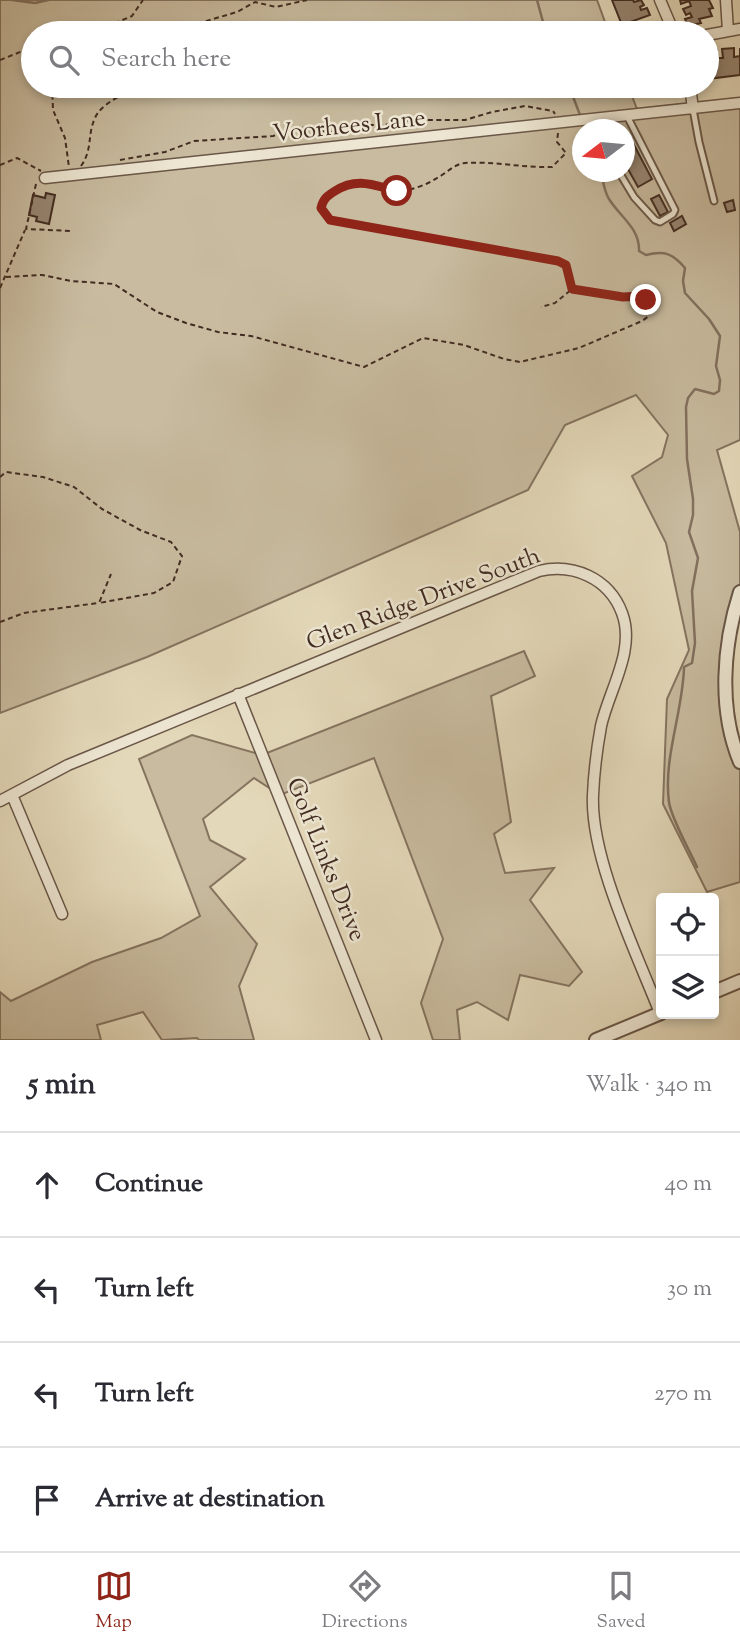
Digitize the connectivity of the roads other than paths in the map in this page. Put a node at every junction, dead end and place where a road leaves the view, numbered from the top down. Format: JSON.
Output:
{"nodes":[{"id":1,"x":660,"y":0,"type":"edge"},
{"id":2,"x":726,"y":0,"type":"edge"},
{"id":3,"x":669,"y":21,"type":"edge"},
{"id":4,"x":740,"y":29,"type":"edge"},
{"id":5,"x":728,"y":31,"type":"junction"},
{"id":6,"x":719,"y":33,"type":"edge"},
{"id":7,"x":692,"y":98,"type":"edge"},
{"id":8,"x":740,"y":103,"type":"edge"},
{"id":9,"x":693,"y":109,"type":"junction"},
{"id":10,"x":626,"y":116,"type":"junction"},
{"id":11,"x":606,"y":118,"type":"joint"},
{"id":12,"x":628,"y":119,"type":"edge"},
{"id":13,"x":635,"y":133,"type":"edge"},
{"id":14,"x":46,"y":178,"type":"road end"},
{"id":15,"x":625,"y":182,"type":"edge"},
{"id":16,"x":714,"y":201,"type":"dead end"},
{"id":17,"x":740,"y":592,"type":"edge"},
{"id":18,"x":238,"y":694,"type":"junction"},
{"id":19,"x":740,"y":762,"type":"edge"},
{"id":20,"x":12,"y":795,"type":"junction"},
{"id":21,"x":0,"y":801,"type":"edge"},
{"id":22,"x":62,"y":914,"type":"dead end"},
{"id":23,"x":740,"y":981,"type":"edge"},
{"id":24,"x":719,"y":990,"type":"edge"},
{"id":25,"x":656,"y":1001,"type":"edge"},
{"id":26,"x":656,"y":1015,"type":"edge"},
{"id":27,"x":376,"y":1040,"type":"edge"},
{"id":28,"x":596,"y":1040,"type":"edge"}],
"edges":[{"from":1,"to":3,"type":"street"},
{"from":2,"to":5,"type":"street"},
{"from":4,"to":5,"type":"street"},
{"from":5,"to":6,"type":"street"},
{"from":7,"to":9,"type":"street"},
{"from":8,"to":9,"type":"street","name":"Voorhees Lane"},
{"from":9,"to":10,"type":"street","name":"Voorhees Lane"},
{"from":9,"to":16,"type":"lane"},
{"from":10,"to":11,"type":"street","name":"Voorhees Lane"},
{"from":10,"to":12,"type":"lane"},
{"from":11,"to":14,"type":"street","name":"Voorhees Lane"},
{"from":13,"to":15,"type":"lane"},
{"from":17,"to":19,"type":"street"},
{"from":18,"to":20,"type":"street","name":"Glen Ridge Drive South"},
{"from":18,"to":25,"type":"street","name":"Glen Ridge Drive South"},
{"from":18,"to":27,"type":"street","name":"Golf Links Drive"},
{"from":20,"to":21,"type":"street","name":"Glen Ridge Drive South"},
{"from":20,"to":22,"type":"street"},
{"from":23,"to":24,"type":"street"},
{"from":26,"to":28,"type":"street"}]}
